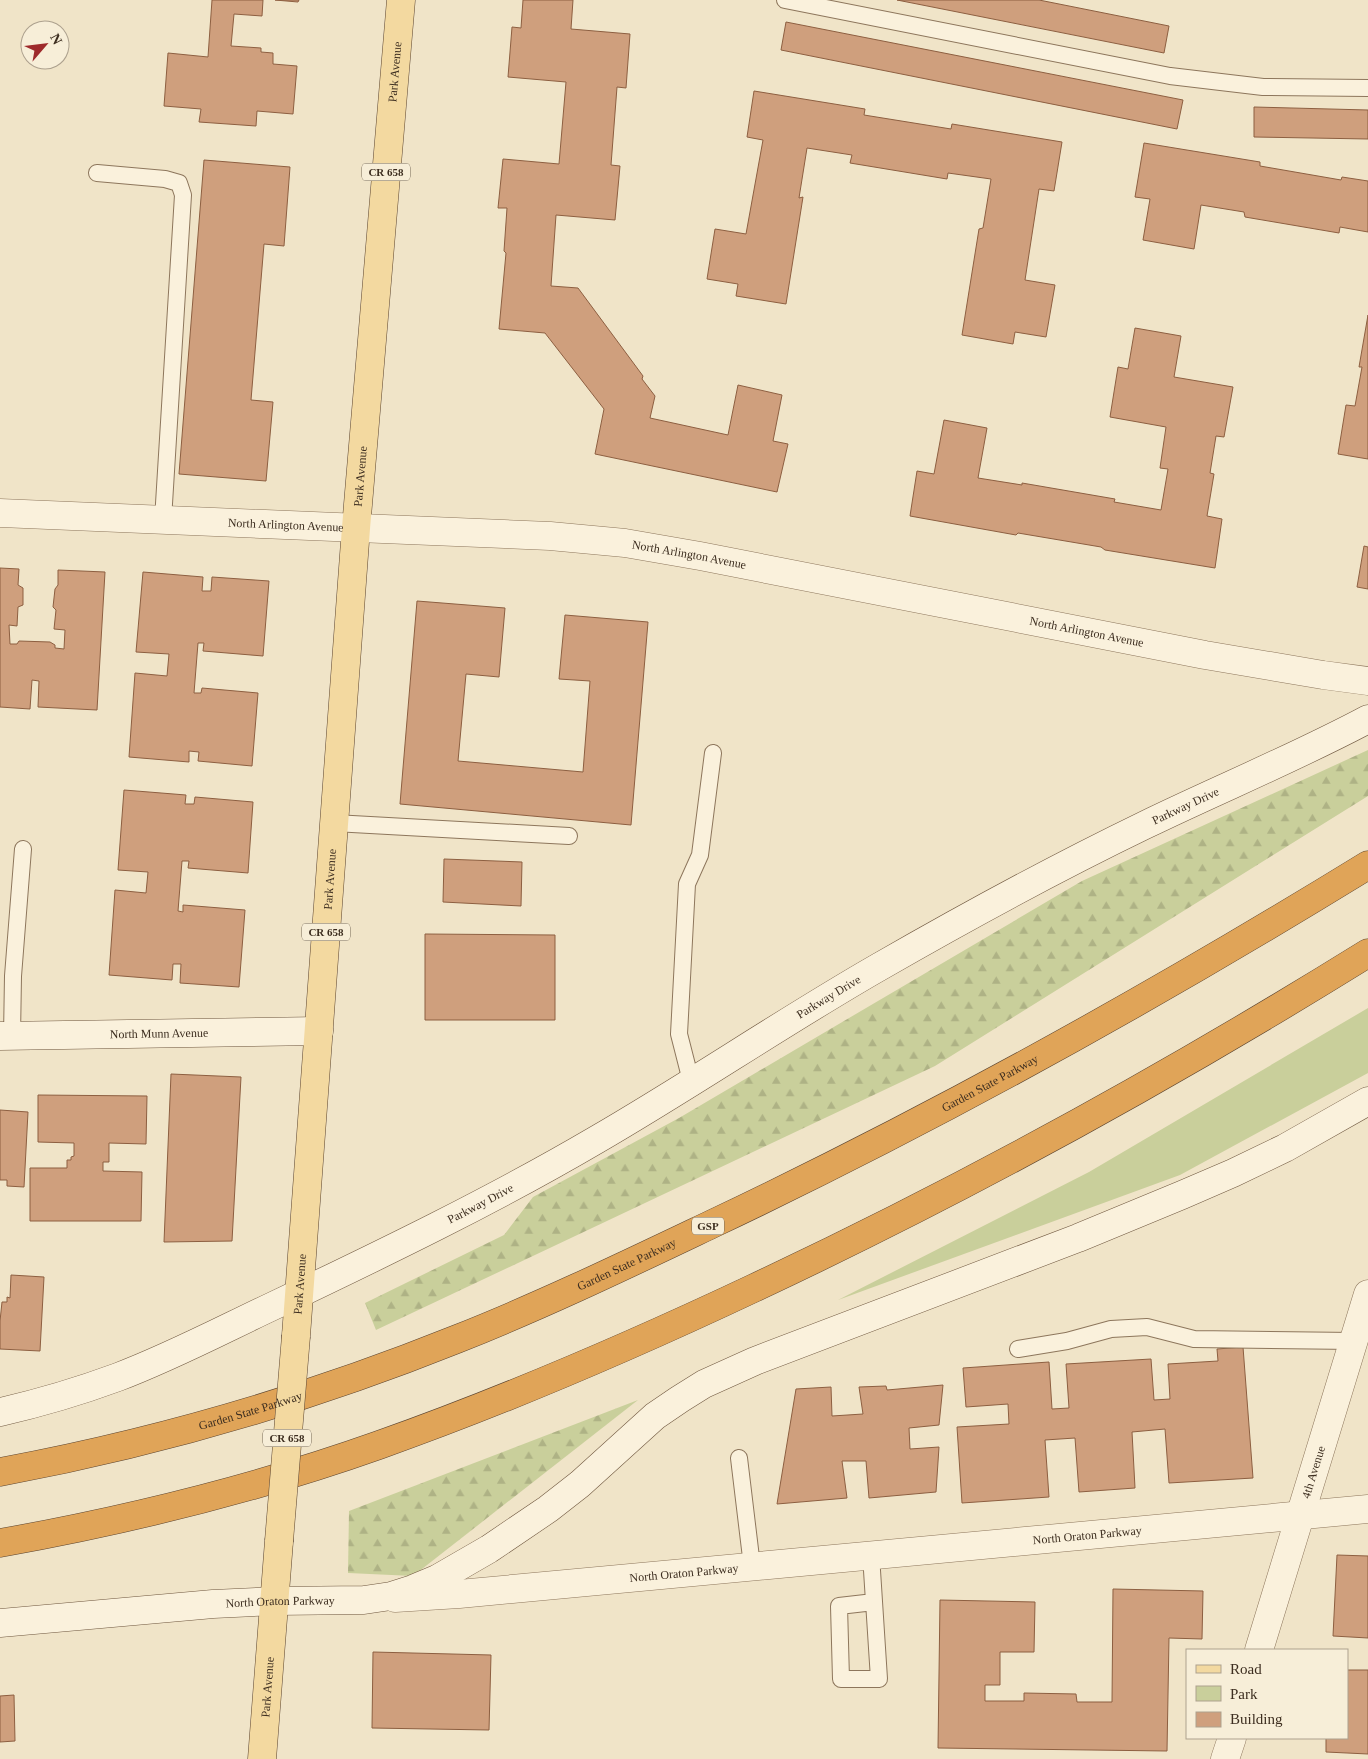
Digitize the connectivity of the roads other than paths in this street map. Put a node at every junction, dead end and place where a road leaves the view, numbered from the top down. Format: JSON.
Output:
{"nodes":[{"id":1,"x":401,"y":0,"type":"edge"},
{"id":2,"x":785,"y":0,"type":"edge"},
{"id":3,"x":1368,"y":88,"type":"edge"},
{"id":4,"x":97,"y":173,"type":"dead end"},
{"id":5,"x":0,"y":513,"type":"edge"},
{"id":6,"x":163,"y":520,"type":"junction"},
{"id":7,"x":356,"y":528,"type":"junction"},
{"id":8,"x":1368,"y":682,"type":"edge"},
{"id":9,"x":1368,"y":719,"type":"edge"},
{"id":10,"x":713,"y":753,"type":"dead end"},
{"id":11,"x":334,"y":823,"type":"junction"},
{"id":12,"x":569,"y":836,"type":"dead end"},
{"id":13,"x":23,"y":849,"type":"dead end"},
{"id":14,"x":1368,"y":864,"type":"edge"},
{"id":15,"x":1368,"y":953,"type":"edge"},
{"id":16,"x":318,"y":1031,"type":"junction"},
{"id":17,"x":6,"y":1036,"type":"edge"},
{"id":18,"x":691,"y":1081,"type":"junction"},
{"id":19,"x":1368,"y":1101,"type":"edge"},
{"id":20,"x":299,"y":1293,"type":"junction"},
{"id":21,"x":1368,"y":1294,"type":"edge"},
{"id":22,"x":1354,"y":1341,"type":"junction"},
{"id":23,"x":1018,"y":1348,"type":"dead end"},
{"id":24,"x":0,"y":1412,"type":"edge"},
{"id":25,"x":739,"y":1458,"type":"dead end"},
{"id":26,"x":0,"y":1472,"type":"edge"},
{"id":27,"x":1368,"y":1509,"type":"edge"},
{"id":28,"x":1300,"y":1514,"type":"junction"},
{"id":29,"x":0,"y":1543,"type":"edge"},
{"id":30,"x":871,"y":1555,"type":"junction"},
{"id":31,"x":752,"y":1566,"type":"junction"},
{"id":32,"x":364,"y":1600,"type":"junction"},
{"id":33,"x":274,"y":1601,"type":"junction"},
{"id":34,"x":874,"y":1602,"type":"junction"},
{"id":35,"x":0,"y":1623,"type":"edge"},
{"id":36,"x":1259,"y":1649,"type":"edge"},
{"id":37,"x":1232,"y":1739,"type":"edge"},
{"id":38,"x":262,"y":1759,"type":"edge"},
{"id":39,"x":1225,"y":1759,"type":"edge"}],
"edges":[{"from":1,"to":7,"type":"main road","name":"Park Avenue","number":"CR 658"},
{"from":2,"to":3,"type":"lane"},
{"from":4,"to":6,"type":"lane"},
{"from":5,"to":6,"type":"main road","name":"North Arlington Avenue"},
{"from":6,"to":7,"type":"main road","name":"North Arlington Avenue"},
{"from":7,"to":8,"type":"main road","name":"North Arlington Avenue"},
{"from":7,"to":11,"type":"main road","name":"Park Avenue","number":"CR 658"},
{"from":9,"to":18,"type":"main road","name":"Parkway Drive"},
{"from":10,"to":18,"type":"lane"},
{"from":11,"to":12,"type":"lane"},
{"from":11,"to":16,"type":"main road","name":"Park Avenue","number":"CR 658"},
{"from":13,"to":17,"type":"lane"},
{"from":14,"to":26,"type":"highway","name":"Garden State Parkway","number":"GSP"},
{"from":15,"to":29,"type":"highway"},
{"from":16,"to":17,"type":"main road","name":"North Munn Avenue"},
{"from":16,"to":20,"type":"main road","name":"Park Avenue","number":"CR 658"},
{"from":18,"to":20,"type":"main road","name":"Parkway Drive"},
{"from":19,"to":32,"type":"main road"},
{"from":20,"to":24,"type":"main road"},
{"from":20,"to":33,"type":"main road","name":"Park Avenue","number":"CR 658","bridge":true},
{"from":21,"to":22,"type":"main road","name":"4th Avenue"},
{"from":22,"to":23,"type":"lane"},
{"from":22,"to":28,"type":"main road","name":"4th Avenue"},
{"from":25,"to":31,"type":"lane"},
{"from":27,"to":28,"type":"main road","name":"North Oraton Parkway"},
{"from":28,"to":30,"type":"main road","name":"North Oraton Parkway"},
{"from":28,"to":36,"type":"main road","name":"4th Avenue"},
{"from":30,"to":31,"type":"main road","name":"North Oraton Parkway"},
{"from":30,"to":34,"type":"lane"},
{"from":31,"to":32,"type":"main road","name":"North Oraton Parkway"},
{"from":32,"to":33,"type":"main road","name":"North Oraton Parkway"},
{"from":33,"to":35,"type":"main road","name":"North Oraton Parkway"},
{"from":33,"to":38,"type":"main road","name":"Park Avenue","number":"CR 658"},
{"from":34,"to":34,"type":"lane"},
{"from":37,"to":39,"type":"main road"}]}
